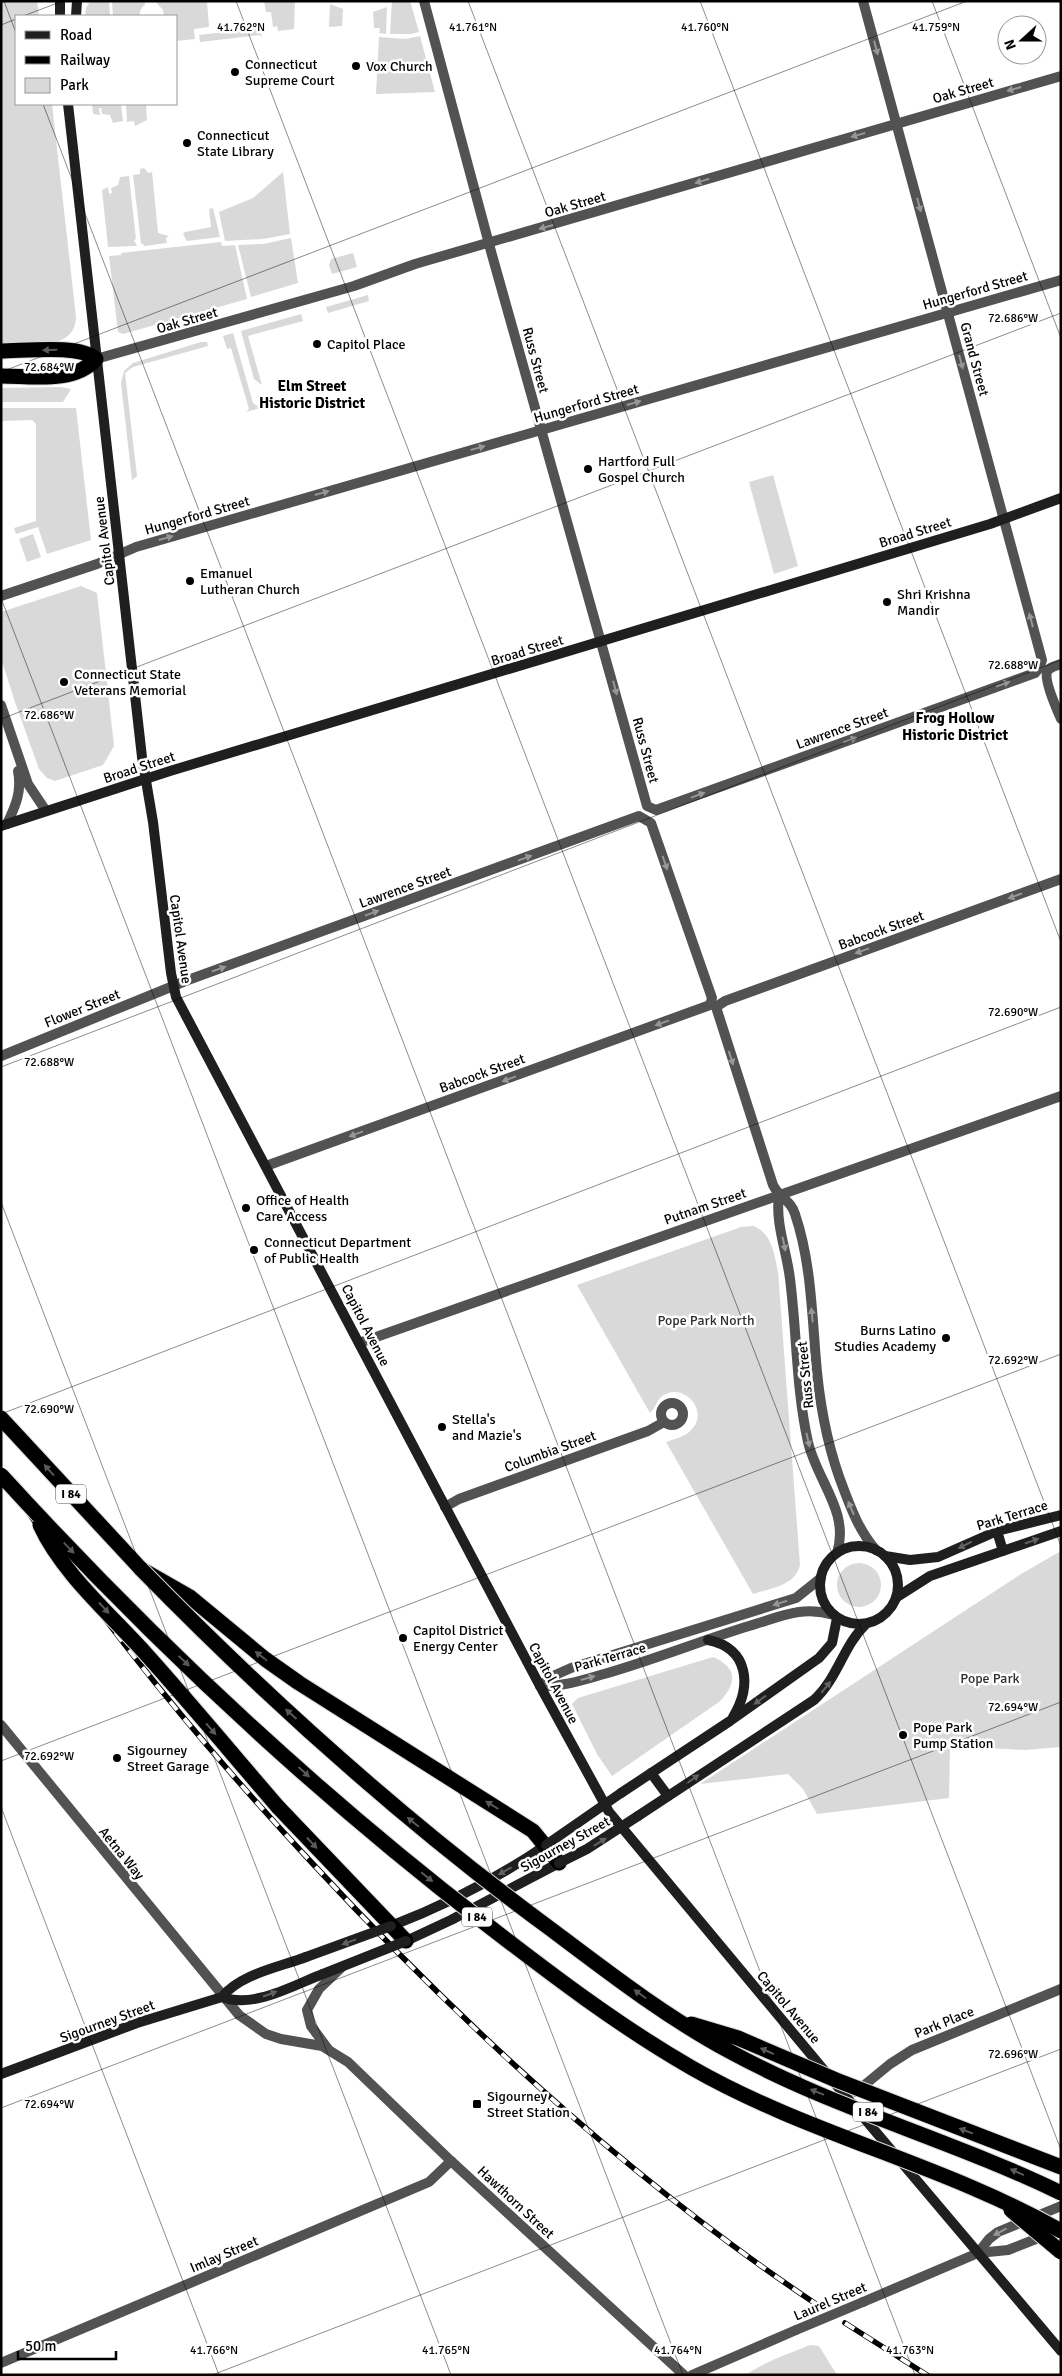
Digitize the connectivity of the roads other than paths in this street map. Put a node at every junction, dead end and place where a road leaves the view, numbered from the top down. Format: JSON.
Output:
{"nodes":[{"id":1,"x":60,"y":1,"type":"edge"},
{"id":2,"x":78,"y":1,"type":"edge"},
{"id":3,"x":424,"y":1,"type":"edge"},
{"id":4,"x":863,"y":1,"type":"edge"},
{"id":5,"x":60,"y":15,"type":"edge"},
{"id":6,"x":76,"y":15,"type":"edge"},
{"id":7,"x":1061,"y":76,"type":"edge"},
{"id":8,"x":68,"y":105,"type":"edge"},
{"id":9,"x":897,"y":124,"type":"junction"},
{"id":10,"x":489,"y":243,"type":"junction"},
{"id":11,"x":1061,"y":280,"type":"edge"},
{"id":12,"x":948,"y":312,"type":"junction"},
{"id":13,"x":1,"y":351,"type":"edge"},
{"id":14,"x":96,"y":359,"type":"junction"},
{"id":15,"x":1,"y":376,"type":"edge"},
{"id":16,"x":541,"y":430,"type":"junction"},
{"id":17,"x":1061,"y":498,"type":"edge"},
{"id":18,"x":1005,"y":519,"type":"junction"},
{"id":19,"x":120,"y":554,"type":"junction"},
{"id":20,"x":1,"y":596,"type":"edge"},
{"id":21,"x":602,"y":641,"type":"junction"},
{"id":22,"x":1061,"y":664,"type":"edge"},
{"id":23,"x":1043,"y":670,"type":"junction"},
{"id":24,"x":1,"y":704,"type":"edge"},
{"id":25,"x":1061,"y":719,"type":"edge"},
{"id":26,"x":18,"y":757,"type":"junction"},
{"id":27,"x":146,"y":779,"type":"junction"},
{"id":28,"x":652,"y":808,"type":"joint"},
{"id":29,"x":46,"y":811,"type":"junction"},
{"id":30,"x":646,"y":820,"type":"joint"},
{"id":31,"x":4,"y":825,"type":"edge"},
{"id":32,"x":1061,"y":879,"type":"edge"},
{"id":33,"x":174,"y":986,"type":"junction"},
{"id":34,"x":712,"y":1009,"type":"junction"},
{"id":35,"x":1,"y":1056,"type":"edge"},
{"id":36,"x":1061,"y":1096,"type":"edge"},
{"id":37,"x":266,"y":1166,"type":"junction"},
{"id":38,"x":779,"y":1196,"type":"junction"},
{"id":39,"x":359,"y":1343,"type":"junction"},
{"id":40,"x":1,"y":1418,"type":"edge"},
{"id":41,"x":664,"y":1422,"type":"dead end"},
{"id":42,"x":1,"y":1475,"type":"edge"},
{"id":43,"x":445,"y":1507,"type":"junction"},
{"id":44,"x":35,"y":1512,"type":"junction"},
{"id":45,"x":1061,"y":1515,"type":"edge"},
{"id":46,"x":997,"y":1531,"type":"junction"},
{"id":47,"x":1061,"y":1531,"type":"edge"},
{"id":48,"x":876,"y":1550,"type":"junction"},
{"id":49,"x":1004,"y":1551,"type":"junction"},
{"id":50,"x":836,"y":1553,"type":"junction"},
{"id":51,"x":885,"y":1556,"type":"junction"},
{"id":52,"x":142,"y":1570,"type":"junction"},
{"id":53,"x":821,"y":1578,"type":"junction"},
{"id":54,"x":897,"y":1596,"type":"junction"},
{"id":55,"x":836,"y":1617,"type":"junction"},
{"id":56,"x":866,"y":1624,"type":"junction"},
{"id":57,"x":708,"y":1640,"type":"junction"},
{"id":58,"x":540,"y":1686,"type":"junction"},
{"id":59,"x":730,"y":1721,"type":"junction"},
{"id":60,"x":1,"y":1725,"type":"edge"},
{"id":61,"x":651,"y":1773,"type":"junction"},
{"id":62,"x":668,"y":1796,"type":"junction"},
{"id":63,"x":546,"y":1845,"type":"junction"},
{"id":64,"x":559,"y":1864,"type":"junction"},
{"id":65,"x":391,"y":1926,"type":"junction"},
{"id":66,"x":406,"y":1941,"type":"junction"},
{"id":67,"x":325,"y":1977,"type":"junction"},
{"id":68,"x":1061,"y":1989,"type":"edge"},
{"id":69,"x":222,"y":1997,"type":"junction"},
{"id":70,"x":680,"y":2022,"type":"junction"},
{"id":71,"x":329,"y":2049,"type":"junction"},
{"id":72,"x":1,"y":2074,"type":"edge"},
{"id":73,"x":848,"y":2099,"type":"junction"},
{"id":74,"x":451,"y":2161,"type":"junction"},
{"id":75,"x":1061,"y":2167,"type":"edge"},
{"id":76,"x":1061,"y":2192,"type":"edge"},
{"id":77,"x":1001,"y":2200,"type":"junction"},
{"id":78,"x":1061,"y":2206,"type":"edge"},
{"id":79,"x":1061,"y":2230,"type":"edge"},
{"id":80,"x":1061,"y":2252,"type":"edge"},
{"id":81,"x":978,"y":2253,"type":"junction"},
{"id":82,"x":1061,"y":2351,"type":"edge"},
{"id":83,"x":1,"y":2363,"type":"edge"},
{"id":84,"x":684,"y":2375,"type":"edge"},
{"id":85,"x":692,"y":2375,"type":"edge"}],
"edges":[{"from":1,"to":5,"type":"main road"},
{"from":2,"to":6,"type":"main road"},
{"from":3,"to":10,"type":"street","name":"Russ Street"},
{"from":4,"to":9,"type":"street","name":"Grand Street","one_way":true},
{"from":7,"to":9,"type":"street","name":"Oak Street","one_way":true},
{"from":8,"to":14,"type":"main road","name":"Capitol Avenue"},
{"from":9,"to":10,"type":"street","name":"Oak Street","one_way":true},
{"from":9,"to":12,"type":"street","name":"Grand Street","one_way":true},
{"from":10,"to":14,"type":"street","name":"Oak Street"},
{"from":10,"to":16,"type":"street","name":"Russ Street"},
{"from":11,"to":12,"type":"street","name":"Hungerford Street"},
{"from":16,"to":12,"type":"street","name":"Hungerford Street","one_way":true},
{"from":12,"to":18,"type":"street","name":"Grand Street","one_way":true},
{"from":14,"to":13,"type":"highway","one_way":true},
{"from":14,"to":15,"type":"highway"},
{"from":14,"to":19,"type":"main road","name":"Capitol Avenue"},
{"from":19,"to":16,"type":"street","name":"Hungerford Street","one_way":true},
{"from":16,"to":21,"type":"street","name":"Russ Street"},
{"from":17,"to":18,"type":"main road","name":"Broad Street"},
{"from":18,"to":21,"type":"main road","name":"Broad Street"},
{"from":23,"to":18,"type":"street","name":"Grand Street","one_way":true},
{"from":19,"to":20,"type":"street","name":"Hungerford Street"},
{"from":19,"to":27,"type":"main road","name":"Capitol Avenue"},
{"from":21,"to":27,"type":"main road","name":"Broad Street"},
{"from":21,"to":28,"type":"street","name":"Russ Street","one_way":true},
{"from":22,"to":23,"type":"street","name":"Lawrence Street"},
{"from":23,"to":25,"type":"street","name":"Grand Street"},
{"from":28,"to":23,"type":"street","name":"Lawrence Street","one_way":true},
{"from":24,"to":26,"type":"street"},
{"from":26,"to":29,"type":"street"},
{"from":26,"to":31,"type":"street"},
{"from":27,"to":29,"type":"main road","name":"Broad Street"},
{"from":27,"to":33,"type":"main road","name":"Capitol Avenue"},
{"from":29,"to":31,"type":"main road","name":"Broad Street"},
{"from":33,"to":30,"type":"street","name":"Lawrence Street","one_way":true},
{"from":30,"to":34,"type":"street","name":"Russ Street","one_way":true},
{"from":32,"to":34,"type":"street","name":"Babcock Street","one_way":true},
{"from":33,"to":35,"type":"street","name":"Flower Street"},
{"from":33,"to":37,"type":"main road","name":"Capitol Avenue"},
{"from":34,"to":37,"type":"street","name":"Babcock Street","one_way":true},
{"from":34,"to":38,"type":"street","name":"Russ Street","one_way":true},
{"from":36,"to":38,"type":"street","name":"Putnam Street"},
{"from":37,"to":39,"type":"main road","name":"Capitol Avenue"},
{"from":38,"to":39,"type":"street","name":"Putnam Street"},
{"from":48,"to":38,"type":"street","name":"Russ Street","one_way":true},
{"from":38,"to":50,"type":"street","name":"Russ Street","one_way":true},
{"from":39,"to":43,"type":"main road","name":"Capitol Avenue"},
{"from":52,"to":40,"type":"highway","number":"I 84","one_way":true},
{"from":41,"to":43,"type":"street","name":"Columbia Street"},
{"from":42,"to":44,"type":"highway","number":"I 84","bridge":true},
{"from":43,"to":58,"type":"main road","name":"Capitol Avenue"},
{"from":44,"to":65,"type":"highway","one_way":true,"bridge":true},
{"from":44,"to":77,"type":"highway","number":"I 84","one_way":true,"bridge":true},
{"from":45,"to":46,"type":"main road","name":"Park Terrace"},
{"from":46,"to":49,"type":"main road"},
{"from":46,"to":51,"type":"main road","name":"Park Terrace","one_way":true},
{"from":49,"to":47,"type":"main road","one_way":true},
{"from":48,"to":50,"type":"main road"},
{"from":48,"to":51,"type":"main road"},
{"from":49,"to":54,"type":"main road"},
{"from":50,"to":53,"type":"main road"},
{"from":51,"to":54,"type":"main road"},
{"from":63,"to":52,"type":"highway","one_way":true,"bridge":true},
{"from":70,"to":52,"type":"highway","number":"I 84","one_way":true,"bridge":true},
{"from":53,"to":55,"type":"main road"},
{"from":53,"to":58,"type":"street","name":"Park Terrace","one_way":true},
{"from":54,"to":56,"type":"main road"},
{"from":55,"to":56,"type":"main road"},
{"from":55,"to":57,"type":"street","name":"Park Terrace"},
{"from":55,"to":59,"type":"main road","name":"Sigourney Street","one_way":true},
{"from":62,"to":56,"type":"main road","name":"Sigourney Street","one_way":true},
{"from":58,"to":57,"type":"street","name":"Park Terrace","one_way":true},
{"from":57,"to":59,"type":"main road"},
{"from":58,"to":73,"type":"main road","name":"Capitol Avenue"},
{"from":59,"to":61,"type":"main road","name":"Sigourney Street"},
{"from":60,"to":69,"type":"street","name":"Aetna Way"},
{"from":61,"to":62,"type":"main road"},
{"from":61,"to":63,"type":"main road","name":"Sigourney Street","bridge":true},
{"from":64,"to":62,"type":"main road","name":"Sigourney Street","one_way":true,"bridge":true},
{"from":63,"to":64,"type":"highway"},
{"from":63,"to":65,"type":"main road","name":"Sigourney Street","one_way":true,"bridge":true},
{"from":64,"to":66,"type":"main road","name":"Sigourney Street","bridge":true},
{"from":65,"to":66,"type":"highway"},
{"from":65,"to":69,"type":"main road","name":"Sigourney Street","one_way":true,"bridge":true},
{"from":66,"to":67,"type":"main road","name":"Sigourney Street","bridge":true},
{"from":69,"to":67,"type":"main road","name":"Sigourney Street","one_way":true},
{"from":67,"to":71,"type":"street","name":"Hawthorn Street"},
{"from":68,"to":73,"type":"street","name":"Park Place"},
{"from":69,"to":71,"type":"street","name":"Hawthorn Street"},
{"from":69,"to":72,"type":"main road","name":"Sigourney Street"},
{"from":75,"to":70,"type":"highway","one_way":true,"bridge":true},
{"from":76,"to":70,"type":"highway","number":"I 84","one_way":true,"bridge":true},
{"from":71,"to":74,"type":"street","name":"Hawthorn Street"},
{"from":73,"to":81,"type":"main road","name":"Capitol Avenue"},
{"from":74,"to":83,"type":"street","name":"Imlay Street"},
{"from":74,"to":84,"type":"street","name":"Hawthorn Street"},
{"from":77,"to":79,"type":"highway","number":"I 84","bridge":true},
{"from":77,"to":80,"type":"highway","bridge":true},
{"from":78,"to":81,"type":"street","name":"Laurel Street","one_way":true},
{"from":79,"to":81,"type":"street","name":"Laurel Street"},
{"from":81,"to":82,"type":"main road","name":"Capitol Avenue"},
{"from":81,"to":85,"type":"street","name":"Laurel Street","bridge":true}]}
